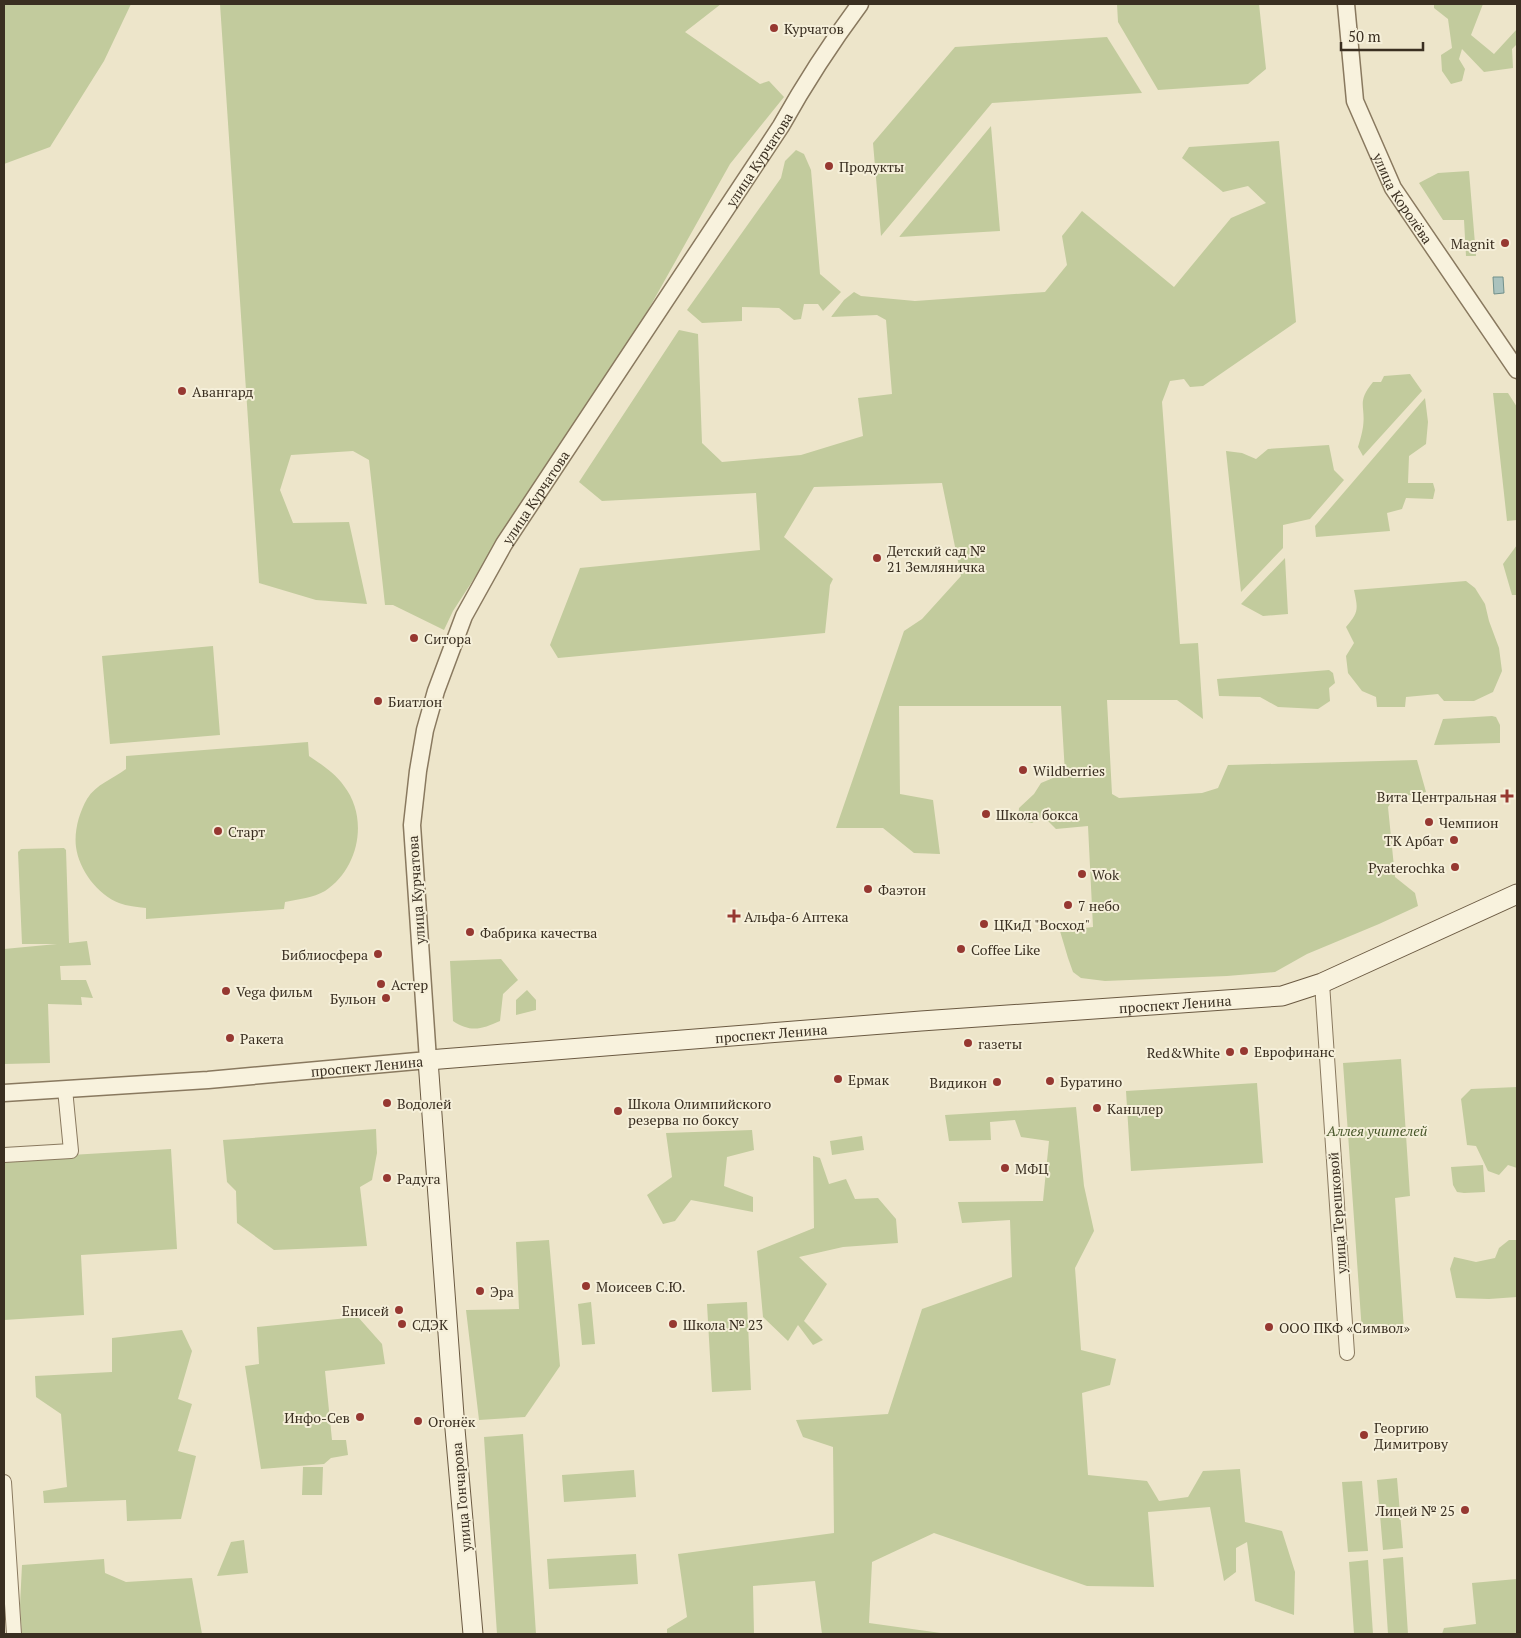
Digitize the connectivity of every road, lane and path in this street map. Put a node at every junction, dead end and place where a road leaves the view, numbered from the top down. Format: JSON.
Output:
{"nodes":[{"id":1,"x":860,"y":4,"type":"edge"},
{"id":2,"x":1346,"y":4,"type":"edge"},
{"id":3,"x":1517,"y":370,"type":"edge"},
{"id":4,"x":1517,"y":894,"type":"edge"},
{"id":5,"x":1322,"y":984,"type":"junction"},
{"id":6,"x":428,"y":1060,"type":"junction"},
{"id":7,"x":65,"y":1089,"type":"junction"},
{"id":8,"x":4,"y":1093,"type":"edge"},
{"id":9,"x":4,"y":1155,"type":"edge"},
{"id":10,"x":1347,"y":1353,"type":"dead end"},
{"id":11,"x":4,"y":1482,"type":"edge"},
{"id":12,"x":14,"y":1634,"type":"edge"},
{"id":13,"x":473,"y":1634,"type":"edge"}],
"edges":[{"from":1,"to":6,"type":"street","name":"улица Курчатова"},
{"from":2,"to":3,"type":"street","name":"улица Королёва"},
{"from":4,"to":5,"type":"main road","name":"проспект Ленина"},
{"from":5,"to":6,"type":"main road","name":"проспект Ленина"},
{"from":5,"to":10,"type":"street","name":"улица Терешковой"},
{"from":6,"to":7,"type":"street","name":"проспект Ленина"},
{"from":6,"to":13,"type":"main road","name":"улица Гончарова"},
{"from":7,"to":8,"type":"street","name":"проспект Ленина"},
{"from":7,"to":9,"type":"street"},
{"from":11,"to":12,"type":"street"}]}
